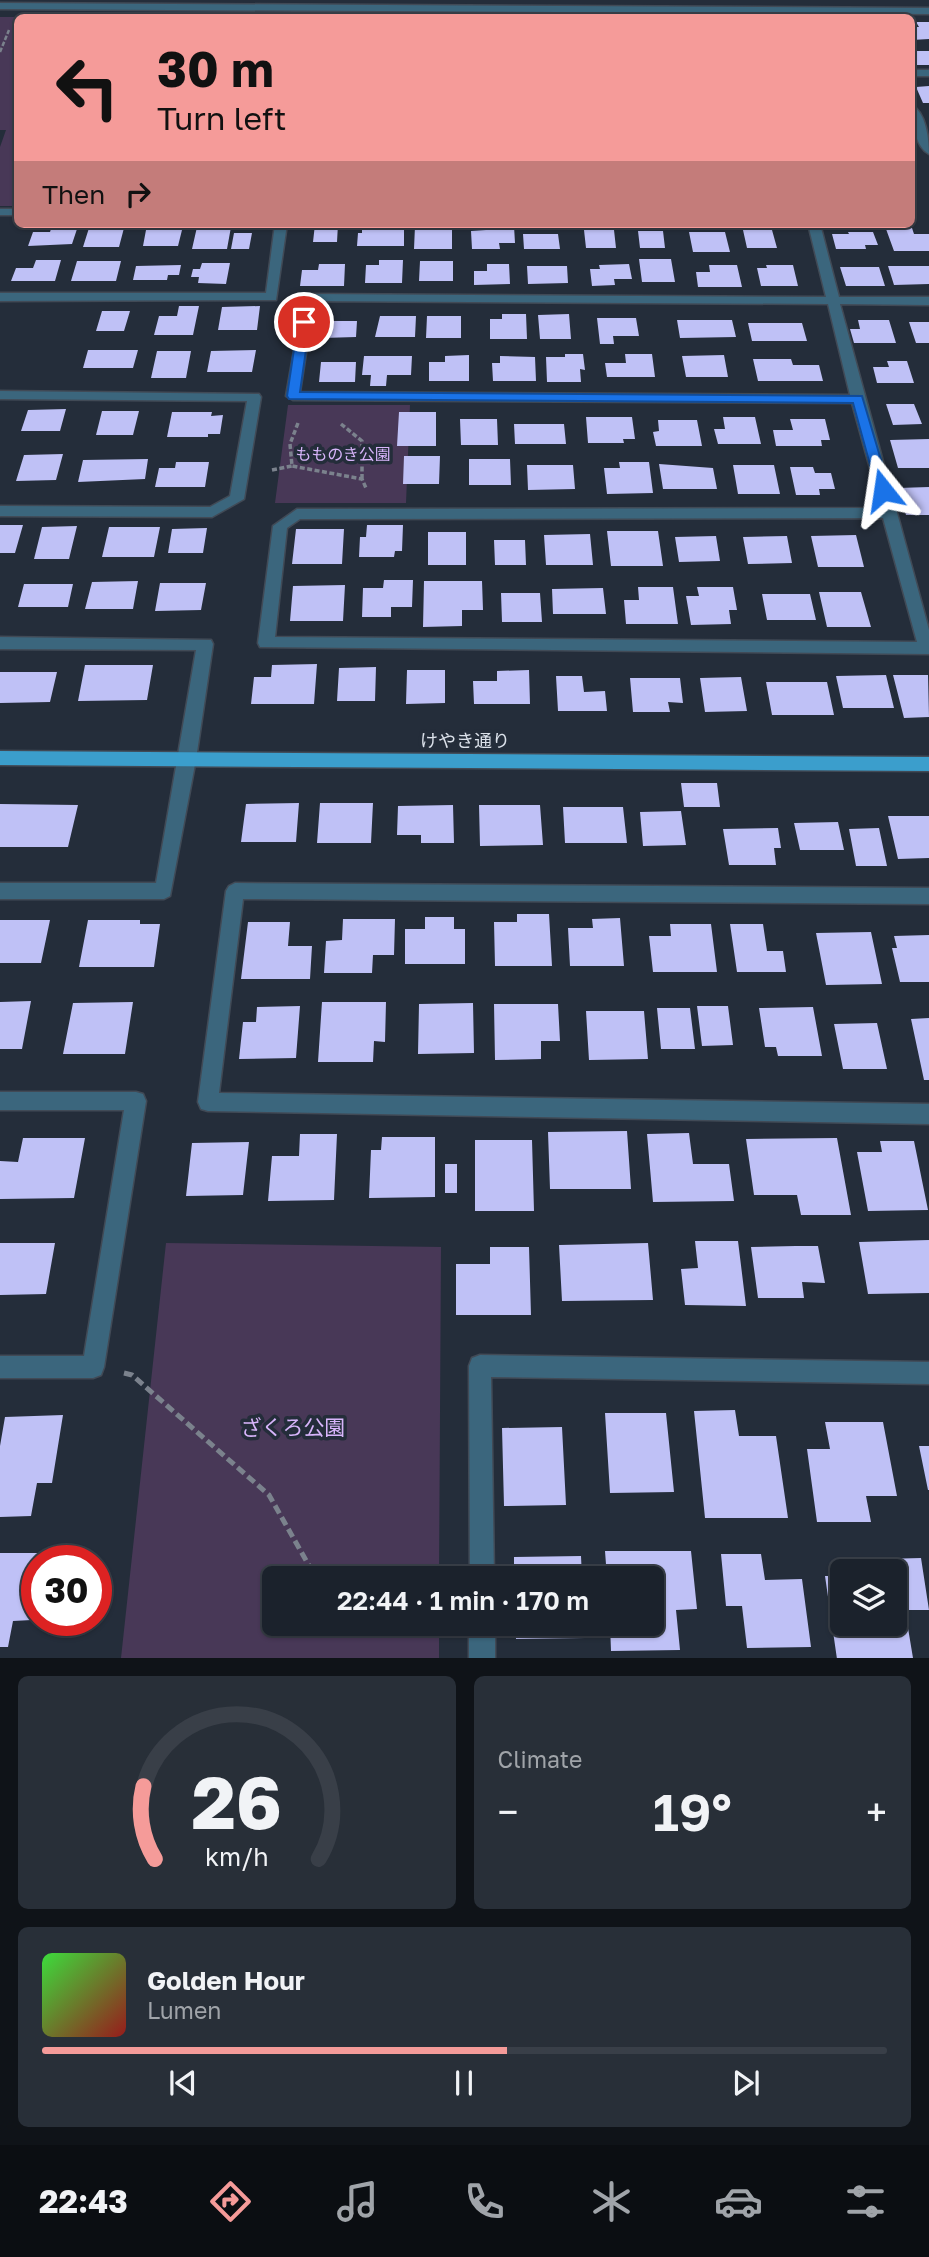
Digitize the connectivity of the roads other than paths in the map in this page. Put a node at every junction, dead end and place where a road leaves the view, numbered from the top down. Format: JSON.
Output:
{"nodes":[{"id":1,"x":326,"y":4,"type":"edge"},
{"id":2,"x":0,"y":6,"type":"edge"},
{"id":3,"x":872,"y":9,"type":"edge"},
{"id":4,"x":929,"y":10,"type":"edge"},
{"id":5,"x":915,"y":116,"type":"edge"},
{"id":6,"x":929,"y":151,"type":"edge"},
{"id":7,"x":281,"y":228,"type":"edge"},
{"id":8,"x":815,"y":228,"type":"edge"},
{"id":9,"x":0,"y":297,"type":"edge"},
{"id":10,"x":834,"y":300,"type":"junction"},
{"id":11,"x":929,"y":301,"type":"edge"},
{"id":12,"x":0,"y":395,"type":"edge"},
{"id":13,"x":858,"y":399,"type":"junction"},
{"id":14,"x":0,"y":511,"type":"edge"},
{"id":15,"x":890,"y":513,"type":"junction"},
{"id":16,"x":0,"y":643,"type":"edge"},
{"id":17,"x":928,"y":648,"type":"edge"},
{"id":18,"x":0,"y":758,"type":"edge"},
{"id":19,"x":188,"y":759,"type":"junction"},
{"id":20,"x":929,"y":764,"type":"edge"},
{"id":21,"x":0,"y":891,"type":"edge"},
{"id":22,"x":929,"y":895,"type":"edge"},
{"id":23,"x":0,"y":1101,"type":"edge"},
{"id":24,"x":929,"y":1114,"type":"edge"},
{"id":25,"x":0,"y":1367,"type":"edge"},
{"id":26,"x":929,"y":1373,"type":"edge"},
{"id":27,"x":482,"y":1566,"type":"edge"},
{"id":28,"x":482,"y":1636,"type":"edge"},
{"id":29,"x":482,"y":1658,"type":"edge"}],
"edges":[{"from":1,"to":2,"type":"street"},
{"from":1,"to":3,"type":"street"},
{"from":3,"to":4,"type":"street"},
{"from":5,"to":6,"type":"street"},
{"from":7,"to":9,"type":"street"},
{"from":8,"to":10,"type":"street"},
{"from":10,"to":11,"type":"street"},
{"from":10,"to":13,"type":"street"},
{"from":10,"to":13,"type":"street"},
{"from":12,"to":14,"type":"street"},
{"from":13,"to":15,"type":"street"},
{"from":15,"to":17,"type":"street"},
{"from":15,"to":17,"type":"street"},
{"from":16,"to":19,"type":"street"},
{"from":18,"to":19,"type":"main road","name":"けやき通り"},
{"from":19,"to":20,"type":"main road","name":"けやき通り"},
{"from":19,"to":21,"type":"street"},
{"from":22,"to":24,"type":"street"},
{"from":23,"to":25,"type":"street"},
{"from":26,"to":27,"type":"street"},
{"from":28,"to":29,"type":"street"}]}
